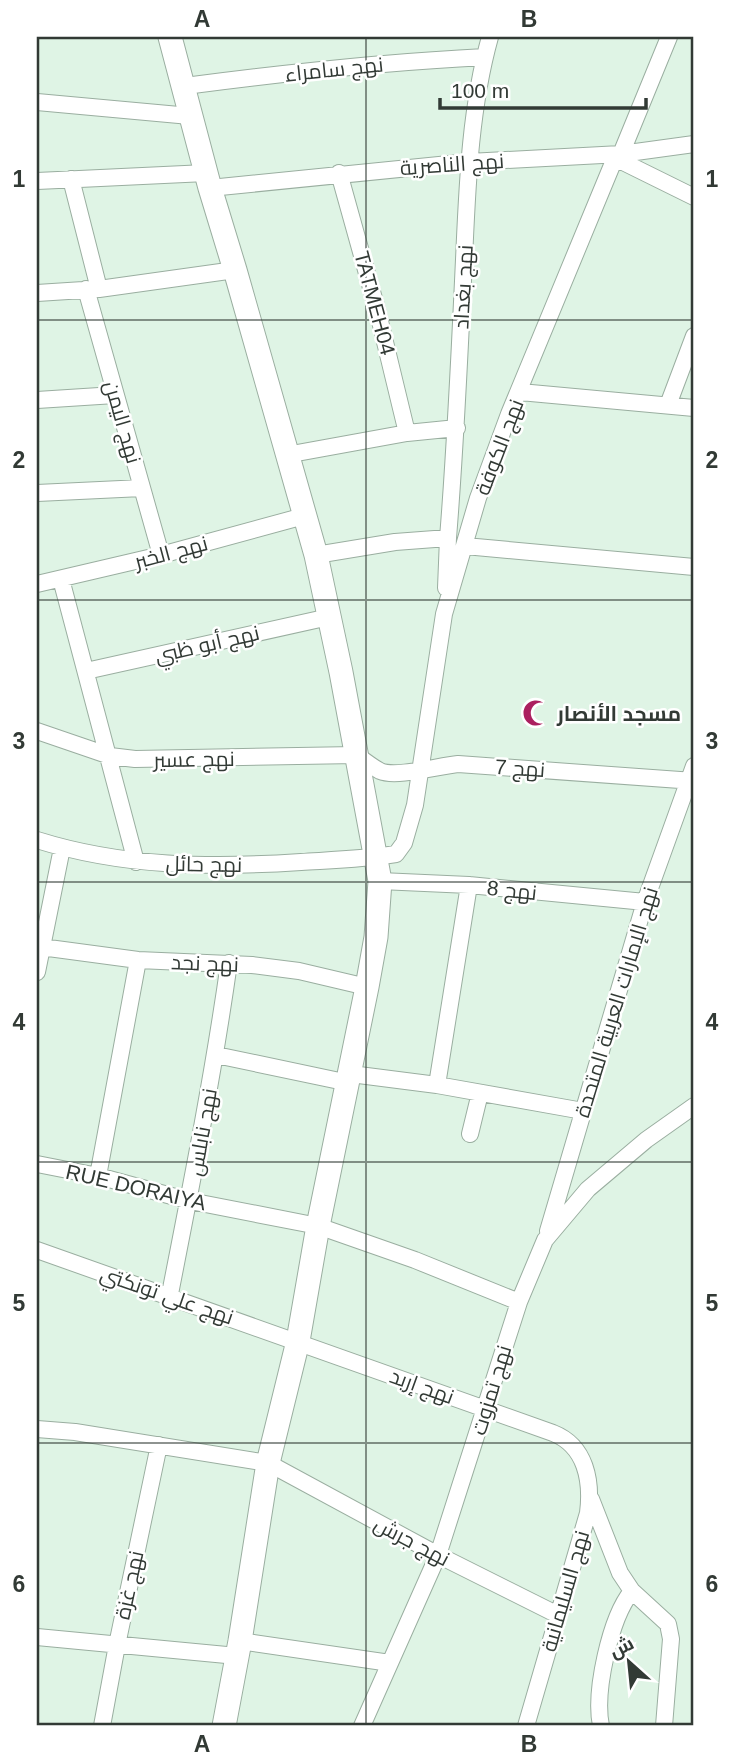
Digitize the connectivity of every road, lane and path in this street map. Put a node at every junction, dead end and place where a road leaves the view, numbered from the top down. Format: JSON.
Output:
{"nodes":[{"id":1,"x":170,"y":37,"type":"edge"},
{"id":2,"x":490,"y":37,"type":"edge"},
{"id":3,"x":669,"y":37,"type":"edge"},
{"id":4,"x":485,"y":57,"type":"junction"},
{"id":5,"x":185,"y":86,"type":"junction"},
{"id":6,"x":37,"y":102,"type":"edge"},
{"id":7,"x":190,"y":116,"type":"junction"},
{"id":8,"x":694,"y":144,"type":"edge"},
{"id":9,"x":618,"y":156,"type":"junction"},
{"id":10,"x":469,"y":162,"type":"junction"},
{"id":11,"x":340,"y":173,"type":"junction"},
{"id":12,"x":71,"y":179,"type":"junction"},
{"id":13,"x":208,"y":180,"type":"junction"},
{"id":14,"x":37,"y":181,"type":"edge"},
{"id":15,"x":694,"y":197,"type":"edge"},
{"id":16,"x":235,"y":270,"type":"junction"},
{"id":17,"x":92,"y":289,"type":"junction"},
{"id":18,"x":37,"y":293,"type":"edge"},
{"id":19,"x":694,"y":336,"type":"edge"},
{"id":20,"x":520,"y":392,"type":"junction"},
{"id":21,"x":115,"y":395,"type":"junction"},
{"id":22,"x":37,"y":400,"type":"edge"},
{"id":23,"x":668,"y":405,"type":"junction"},
{"id":24,"x":694,"y":408,"type":"edge"},
{"id":25,"x":457,"y":428,"type":"junction"},
{"id":26,"x":407,"y":433,"type":"junction"},
{"id":27,"x":286,"y":455,"type":"junction"},
{"id":28,"x":142,"y":488,"type":"junction"},
{"id":29,"x":37,"y":494,"type":"edge"},
{"id":30,"x":304,"y":516,"type":"junction"},
{"id":31,"x":448,"y":538,"type":"junction"},
{"id":32,"x":465,"y":546,"type":"junction"},
{"id":33,"x":161,"y":555,"type":"junction"},
{"id":34,"x":316,"y":555,"type":"junction"},
{"id":35,"x":694,"y":567,"type":"edge"},
{"id":36,"x":61,"y":579,"type":"junction"},
{"id":37,"x":37,"y":584,"type":"edge"},
{"id":38,"x":444,"y":614,"type":"junction"},
{"id":39,"x":329,"y":617,"type":"junction"},
{"id":40,"x":86,"y":671,"type":"junction"},
{"id":41,"x":37,"y":731,"type":"edge"},
{"id":42,"x":356,"y":755,"type":"junction"},
{"id":43,"x":110,"y":756,"type":"junction"},
{"id":44,"x":420,"y":769,"type":"junction"},
{"id":45,"x":692,"y":775,"type":"edge"},
{"id":46,"x":37,"y":841,"type":"edge"},
{"id":47,"x":62,"y":848,"type":"junction"},
{"id":48,"x":374,"y":857,"type":"junction"},
{"id":49,"x":136,"y":862,"type":"junction"},
{"id":50,"x":380,"y":881,"type":"junction"},
{"id":51,"x":469,"y":885,"type":"junction"},
{"id":52,"x":645,"y":902,"type":"junction"},
{"id":53,"x":41,"y":947,"type":"junction"},
{"id":54,"x":138,"y":960,"type":"junction"},
{"id":55,"x":229,"y":963,"type":"junction"},
{"id":56,"x":37,"y":972,"type":"edge"},
{"id":57,"x":368,"y":987,"type":"junction"},
{"id":58,"x":216,"y":1055,"type":"junction"},
{"id":59,"x":350,"y":1078,"type":"junction"},
{"id":60,"x":437,"y":1085,"type":"junction"},
{"id":61,"x":481,"y":1093,"type":"junction"},
{"id":62,"x":694,"y":1106,"type":"edge"},
{"id":63,"x":583,"y":1111,"type":"junction"},
{"id":64,"x":470,"y":1134,"type":"dead end"},
{"id":65,"x":37,"y":1164,"type":"edge"},
{"id":66,"x":98,"y":1176,"type":"junction"},
{"id":67,"x":190,"y":1201,"type":"junction"},
{"id":68,"x":318,"y":1227,"type":"junction"},
{"id":69,"x":545,"y":1240,"type":"junction"},
{"id":70,"x":37,"y":1250,"type":"edge"},
{"id":71,"x":169,"y":1298,"type":"junction"},
{"id":72,"x":519,"y":1301,"type":"junction"},
{"id":73,"x":298,"y":1341,"type":"junction"},
{"id":74,"x":486,"y":1409,"type":"junction"},
{"id":75,"x":37,"y":1429,"type":"edge"},
{"id":76,"x":159,"y":1445,"type":"junction"},
{"id":77,"x":580,"y":1455,"type":"joint"},
{"id":78,"x":268,"y":1463,"type":"junction"},
{"id":79,"x":590,"y":1495,"type":"junction"},
{"id":80,"x":438,"y":1555,"type":"junction"},
{"id":81,"x":632,"y":1591,"type":"junction"},
{"id":82,"x":558,"y":1615,"type":"junction"},
{"id":83,"x":37,"y":1637,"type":"edge"},
{"id":84,"x":117,"y":1644,"type":"junction"},
{"id":85,"x":238,"y":1649,"type":"junction"},
{"id":86,"x":390,"y":1663,"type":"junction"},
{"id":87,"x":102,"y":1726,"type":"edge"},
{"id":88,"x":224,"y":1726,"type":"edge"},
{"id":89,"x":362,"y":1726,"type":"edge"},
{"id":90,"x":526,"y":1726,"type":"edge"},
{"id":91,"x":601,"y":1726,"type":"edge"},
{"id":92,"x":664,"y":1726,"type":"edge"}],
"edges":[{"from":1,"to":5,"type":"main road"},
{"from":2,"to":4,"type":"street","name":"نهج بغداد"},
{"from":3,"to":9,"type":"street","name":"نهج الكوفة"},
{"from":4,"to":5,"type":"street","name":"نهج سامراء"},
{"from":4,"to":10,"type":"street","name":"نهج بغداد"},
{"from":5,"to":7,"type":"main road"},
{"from":6,"to":7,"type":"street"},
{"from":7,"to":13,"type":"main road"},
{"from":8,"to":9,"type":"street","name":"نهج الناصرية"},
{"from":9,"to":10,"type":"street","name":"نهج الناصرية"},
{"from":9,"to":15,"type":"street"},
{"from":9,"to":20,"type":"street","name":"نهج الكوفة"},
{"from":10,"to":11,"type":"street","name":"نهج الناصرية"},
{"from":10,"to":25,"type":"street","name":"نهج بغداد"},
{"from":11,"to":13,"type":"street","name":"نهج الناصرية"},
{"from":11,"to":26,"type":"street","name":"TATMEH04"},
{"from":12,"to":13,"type":"street","name":"نهج الناصرية"},
{"from":12,"to":14,"type":"street","name":"نهج الناصرية"},
{"from":12,"to":17,"type":"street","name":"نهج اليمن"},
{"from":13,"to":16,"type":"main road"},
{"from":16,"to":17,"type":"street"},
{"from":16,"to":27,"type":"main road"},
{"from":17,"to":18,"type":"street"},
{"from":17,"to":21,"type":"street","name":"نهج اليمن"},
{"from":19,"to":23,"type":"street"},
{"from":20,"to":23,"type":"street"},
{"from":20,"to":32,"type":"street","name":"نهج الكوفة"},
{"from":21,"to":22,"type":"street"},
{"from":21,"to":28,"type":"street","name":"نهج اليمن"},
{"from":23,"to":24,"type":"street"},
{"from":25,"to":26,"type":"street"},
{"from":25,"to":31,"type":"street","name":"نهج بغداد"},
{"from":26,"to":27,"type":"street"},
{"from":27,"to":30,"type":"main road"},
{"from":28,"to":29,"type":"street"},
{"from":28,"to":33,"type":"street","name":"نهج اليمن"},
{"from":30,"to":33,"type":"street","name":"نهج الخبر"},
{"from":30,"to":34,"type":"main road"},
{"from":31,"to":34,"type":"street"},
{"from":31,"to":38,"type":"street","name":"نهج بغداد"},
{"from":32,"to":35,"type":"street"},
{"from":32,"to":38,"type":"street","name":"نهج الكوفة"},
{"from":33,"to":36,"type":"street","name":"نهج الخبر"},
{"from":34,"to":39,"type":"main road"},
{"from":36,"to":37,"type":"street","name":"نهج الخبر"},
{"from":36,"to":40,"type":"street"},
{"from":38,"to":44,"type":"street","name":"نهج الكوفة"},
{"from":39,"to":40,"type":"street","name":"نهج أبو ظبي"},
{"from":39,"to":42,"type":"main road"},
{"from":40,"to":43,"type":"street"},
{"from":41,"to":43,"type":"street","name":"نهج عسير"},
{"from":42,"to":43,"type":"street","name":"نهج عسير"},
{"from":42,"to":44,"type":"street","name":"نهج 7"},
{"from":42,"to":48,"type":"main road"},
{"from":43,"to":49,"type":"street"},
{"from":44,"to":45,"type":"street","name":"نهج 7"},
{"from":44,"to":48,"type":"street","name":"نهج الكوفة"},
{"from":45,"to":52,"type":"street","name":"نهج الإمارات العربية المتحدة"},
{"from":46,"to":47,"type":"street","name":"نهج حائل"},
{"from":47,"to":49,"type":"street","name":"نهج حائل"},
{"from":47,"to":53,"type":"street"},
{"from":48,"to":49,"type":"street","name":"نهج حائل"},
{"from":48,"to":50,"type":"main road"},
{"from":50,"to":51,"type":"street","name":"نهج 8"},
{"from":50,"to":57,"type":"main road"},
{"from":51,"to":52,"type":"street","name":"نهج 8"},
{"from":51,"to":60,"type":"street"},
{"from":52,"to":63,"type":"street","name":"نهج الإمارات العربية المتحدة"},
{"from":53,"to":54,"type":"street","name":"نهج نجد"},
{"from":53,"to":56,"type":"street"},
{"from":54,"to":55,"type":"street","name":"نهج نجد"},
{"from":54,"to":66,"type":"street"},
{"from":55,"to":57,"type":"street","name":"نهج نجد"},
{"from":55,"to":58,"type":"street","name":"نهج نابلس"},
{"from":57,"to":59,"type":"main road"},
{"from":58,"to":59,"type":"street"},
{"from":58,"to":67,"type":"street","name":"نهج نابلس"},
{"from":59,"to":60,"type":"street"},
{"from":59,"to":68,"type":"main road"},
{"from":60,"to":61,"type":"street"},
{"from":61,"to":63,"type":"street"},
{"from":61,"to":64,"type":"street"},
{"from":62,"to":69,"type":"street","name":"نهج تمزوت"},
{"from":63,"to":69,"type":"street","name":"نهج الإمارات العربية المتحدة"},
{"from":65,"to":66,"type":"street","name":"RUE DORAIYA"},
{"from":66,"to":67,"type":"street","name":"RUE DORAIYA"},
{"from":67,"to":68,"type":"street","name":"RUE DORAIYA"},
{"from":67,"to":71,"type":"street","name":"نهج نابلس"},
{"from":68,"to":72,"type":"street","name":"RUE DORAIYA"},
{"from":68,"to":73,"type":"main road"},
{"from":69,"to":72,"type":"street","name":"نهج تمزوت"},
{"from":70,"to":71,"type":"street","name":"نهج علي تونكتي"},
{"from":71,"to":73,"type":"street","name":"نهج علي تونكتي"},
{"from":72,"to":74,"type":"street","name":"نهج تمزوت"},
{"from":73,"to":74,"type":"street","name":"نهج إربد"},
{"from":73,"to":78,"type":"main road"},
{"from":74,"to":77,"type":"street","name":"نهج إربد"},
{"from":74,"to":80,"type":"street","name":"نهج تمزوت"},
{"from":75,"to":76,"type":"street","name":"نهج جرش"},
{"from":76,"to":78,"type":"street","name":"نهج جرش"},
{"from":76,"to":84,"type":"street","name":"نهج غزة"},
{"from":77,"to":79,"type":"street","name":"نهج السليمانية"},
{"from":78,"to":80,"type":"street","name":"نهج جرش"},
{"from":78,"to":85,"type":"main road"},
{"from":79,"to":81,"type":"street"},
{"from":79,"to":82,"type":"street","name":"نهج السليمانية"},
{"from":80,"to":82,"type":"street","name":"نهج جرش"},
{"from":80,"to":86,"type":"street","name":"نهج تمزوت"},
{"from":81,"to":91,"type":"street"},
{"from":81,"to":92,"type":"street"},
{"from":82,"to":90,"type":"street","name":"نهج السليمانية"},
{"from":83,"to":84,"type":"street"},
{"from":84,"to":85,"type":"street"},
{"from":84,"to":87,"type":"street","name":"نهج غزة"},
{"from":85,"to":86,"type":"street"},
{"from":85,"to":88,"type":"main road"},
{"from":86,"to":89,"type":"street","name":"نهج تمزوت"}]}
